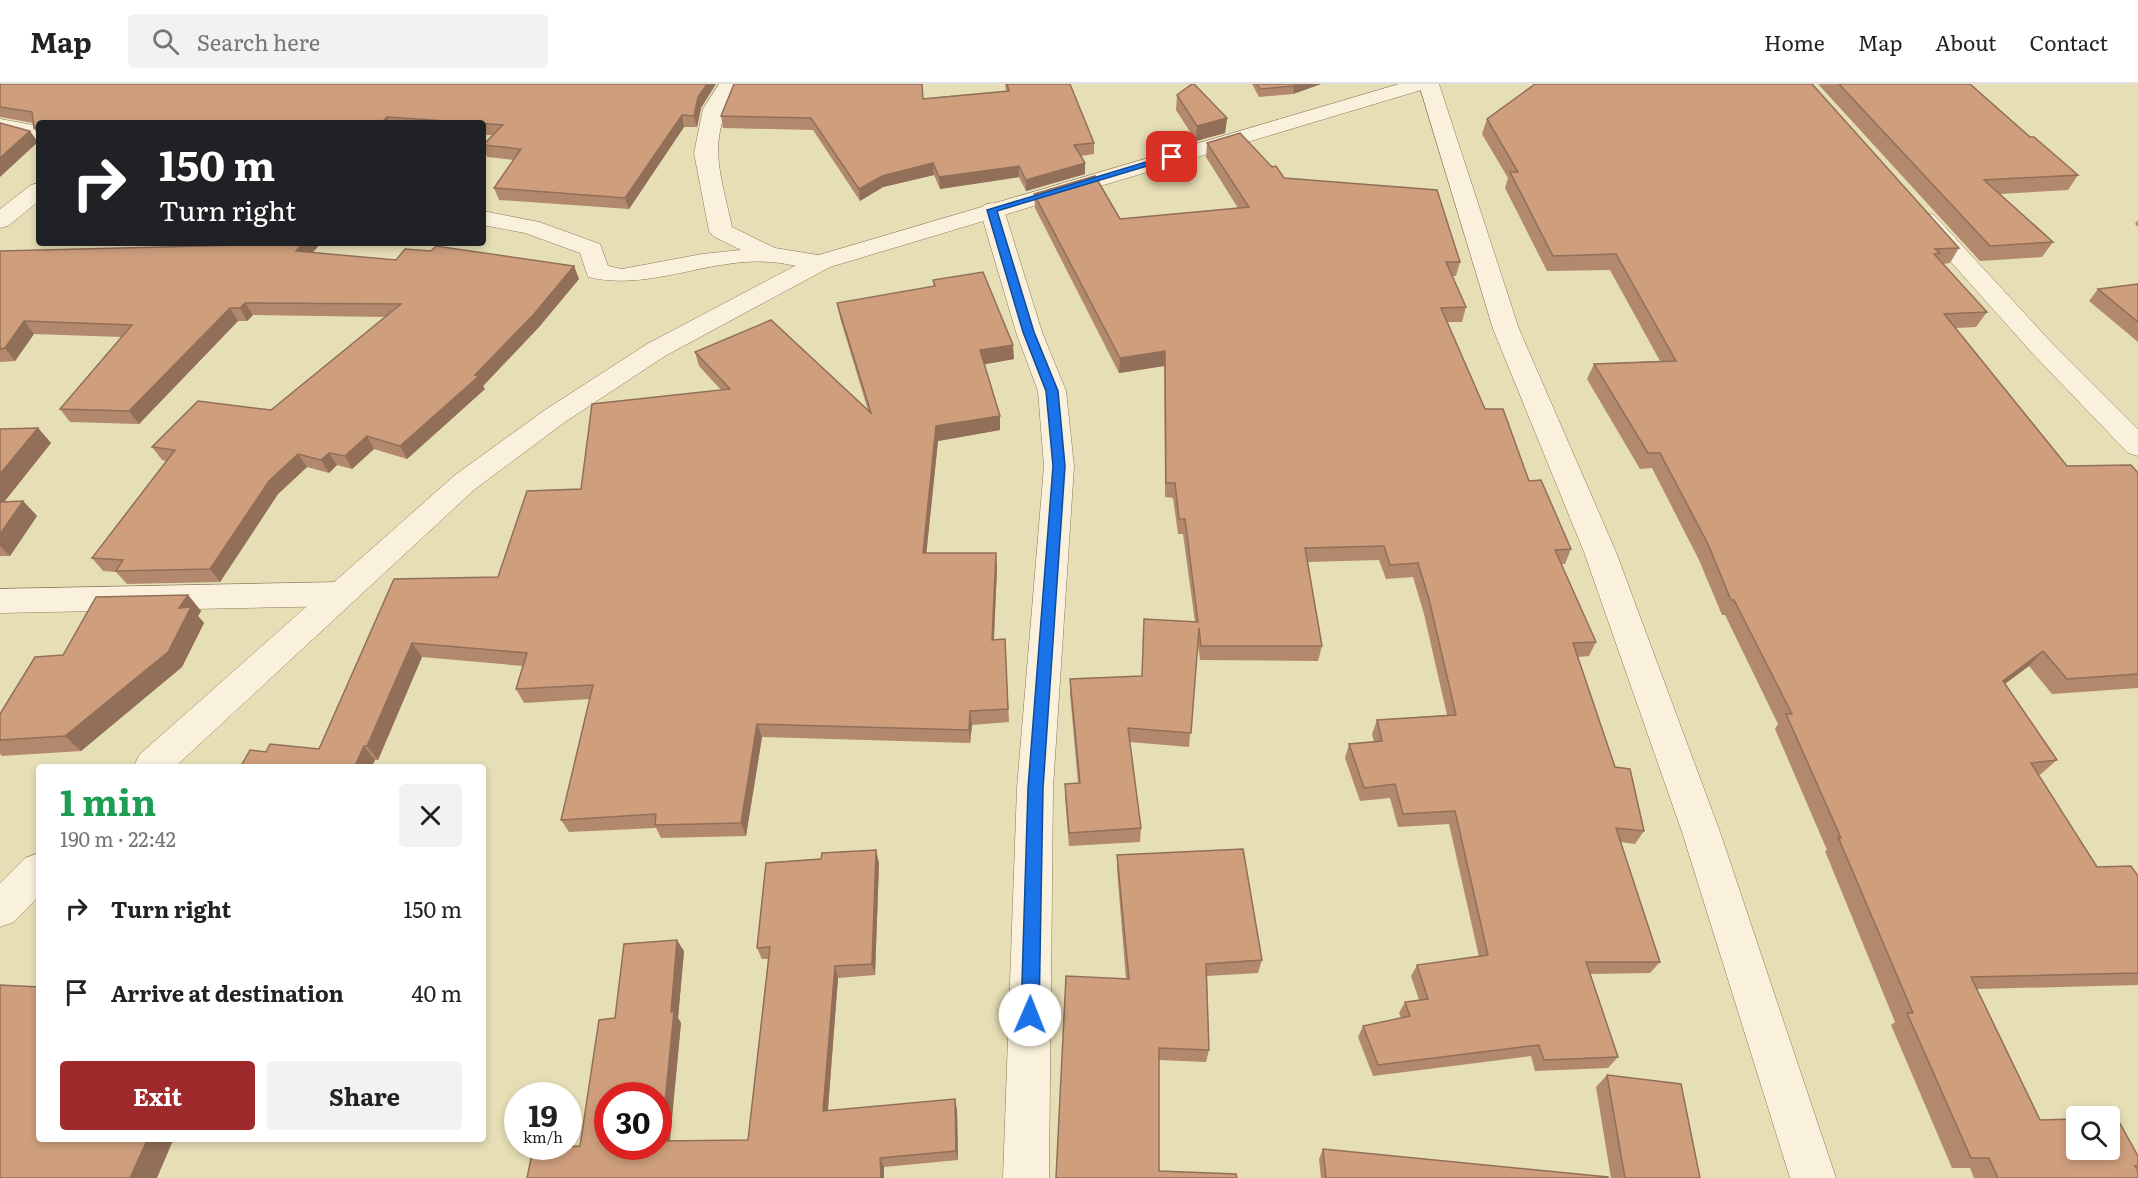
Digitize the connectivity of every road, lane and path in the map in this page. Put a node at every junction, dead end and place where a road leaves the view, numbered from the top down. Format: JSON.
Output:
{"nodes":[{"id":1,"x":729,"y":84,"type":"edge"},
{"id":2,"x":1421,"y":84,"type":"edge"},
{"id":3,"x":1429,"y":84,"type":"edge"},
{"id":4,"x":0,"y":125,"type":"edge"},
{"id":5,"x":36,"y":132,"type":"edge"},
{"id":6,"x":36,"y":192,"type":"edge"},
{"id":7,"x":1907,"y":199,"type":"edge"},
{"id":8,"x":992,"y":210,"type":"junction"},
{"id":9,"x":486,"y":219,"type":"edge"},
{"id":10,"x":0,"y":221,"type":"edge"},
{"id":11,"x":769,"y":254,"type":"junction"},
{"id":12,"x":821,"y":262,"type":"junction"},
{"id":13,"x":2138,"y":446,"type":"edge"},
{"id":14,"x":340,"y":594,"type":"junction"},
{"id":15,"x":0,"y":601,"type":"edge"},
{"id":16,"x":154,"y":764,"type":"edge"},
{"id":17,"x":36,"y":873,"type":"edge"},
{"id":18,"x":0,"y":909,"type":"edge"},
{"id":19,"x":1026,"y":1178,"type":"edge"},
{"id":20,"x":1813,"y":1178,"type":"edge"}],
"edges":[{"from":1,"to":11,"type":"street"},
{"from":2,"to":8,"type":"street"},
{"from":3,"to":20,"type":"street"},
{"from":4,"to":5,"type":"street"},
{"from":6,"to":10,"type":"street"},
{"from":7,"to":13,"type":"street"},
{"from":8,"to":12,"type":"street"},
{"from":8,"to":19,"type":"street"},
{"from":9,"to":11,"type":"street"},
{"from":11,"to":12,"type":"street"},
{"from":12,"to":14,"type":"street"},
{"from":14,"to":15,"type":"street"},
{"from":14,"to":16,"type":"street"},
{"from":17,"to":18,"type":"street"}]}
